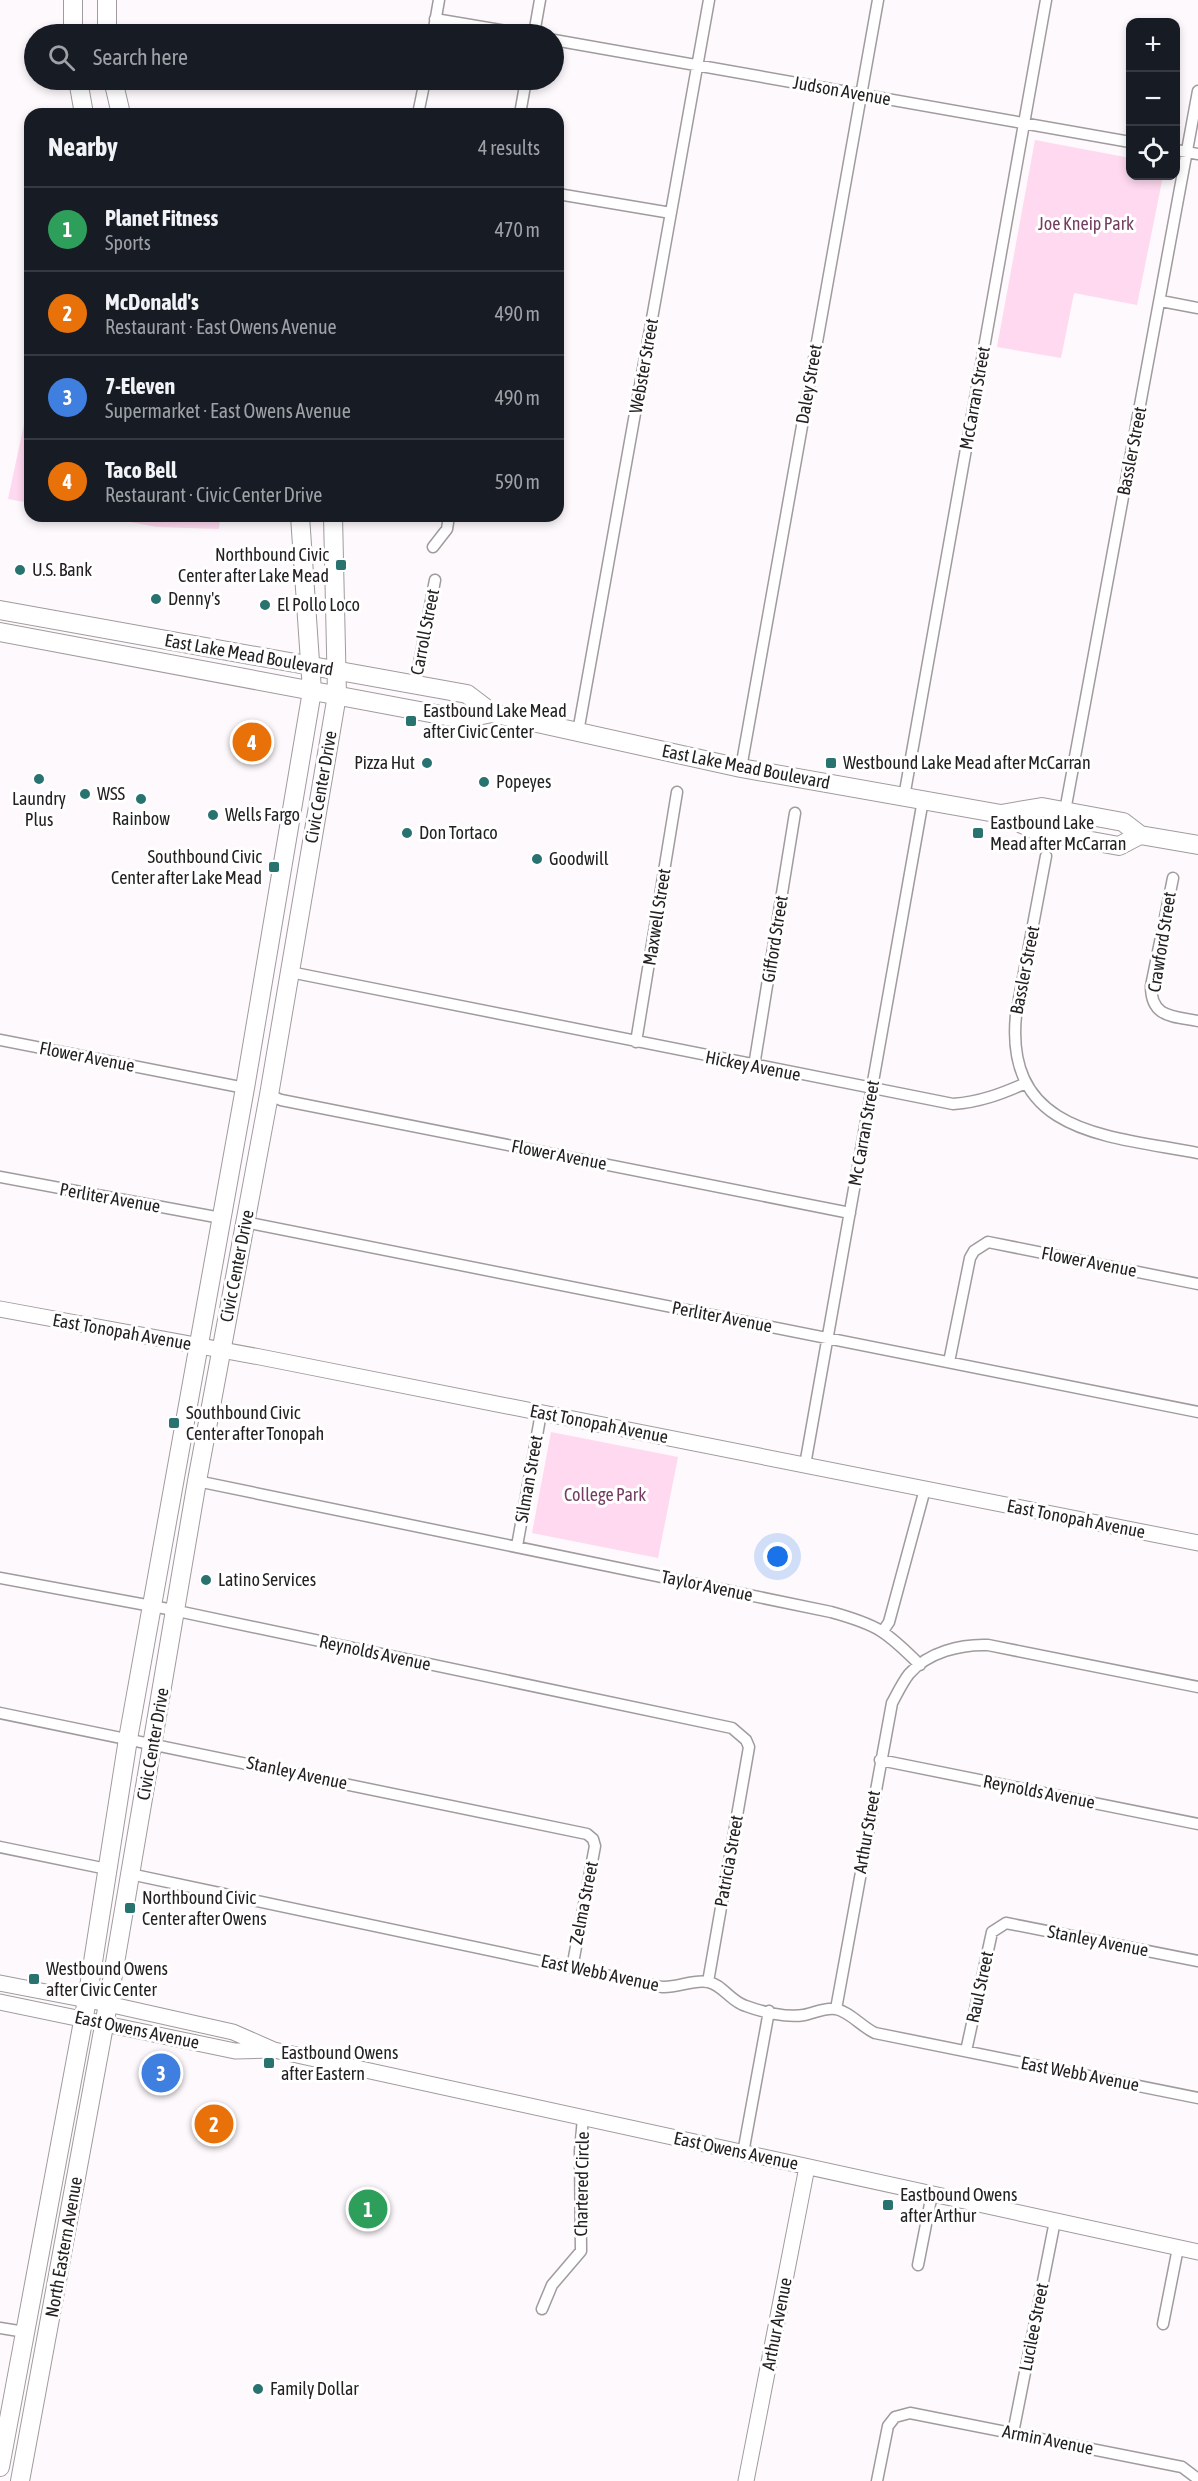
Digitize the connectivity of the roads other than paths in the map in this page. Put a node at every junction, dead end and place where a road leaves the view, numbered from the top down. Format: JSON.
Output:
{"nodes":[{"id":1,"x":73,"y":0,"type":"edge"},
{"id":2,"x":107,"y":0,"type":"edge"},
{"id":3,"x":439,"y":0,"type":"edge"},
{"id":4,"x":540,"y":0,"type":"edge"},
{"id":5,"x":709,"y":0,"type":"edge"},
{"id":6,"x":878,"y":0,"type":"edge"},
{"id":7,"x":1046,"y":0,"type":"edge"},
{"id":8,"x":435,"y":19,"type":"junction"},
{"id":9,"x":73,"y":24,"type":"edge"},
{"id":10,"x":107,"y":24,"type":"edge"},
{"id":11,"x":434,"y":24,"type":"edge"},
{"id":12,"x":465,"y":24,"type":"edge"},
{"id":13,"x":536,"y":24,"type":"edge"},
{"id":14,"x":564,"y":42,"type":"edge"},
{"id":15,"x":698,"y":65,"type":"junction"},
{"id":16,"x":80,"y":90,"type":"edge"},
{"id":17,"x":115,"y":90,"type":"edge"},
{"id":18,"x":423,"y":90,"type":"edge"},
{"id":19,"x":524,"y":90,"type":"edge"},
{"id":20,"x":1198,"y":91,"type":"edge"},
{"id":21,"x":861,"y":94,"type":"junction"},
{"id":22,"x":83,"y":108,"type":"edge"},
{"id":23,"x":120,"y":108,"type":"edge"},
{"id":24,"x":419,"y":108,"type":"edge"},
{"id":25,"x":521,"y":108,"type":"edge"},
{"id":26,"x":1024,"y":123,"type":"junction"},
{"id":27,"x":1126,"y":141,"type":"edge"},
{"id":28,"x":1187,"y":152,"type":"edge"},
{"id":29,"x":564,"y":195,"type":"edge"},
{"id":30,"x":671,"y":213,"type":"junction"},
{"id":31,"x":1161,"y":301,"type":"junction"},
{"id":32,"x":1198,"y":308,"type":"edge"},
{"id":33,"x":300,"y":522,"type":"edge"},
{"id":34,"x":333,"y":522,"type":"edge"},
{"id":35,"x":448,"y":522,"type":"edge"},
{"id":36,"x":433,"y":547,"type":"dead end"},
{"id":37,"x":435,"y":580,"type":"dead end"},
{"id":38,"x":0,"y":610,"type":"edge"},
{"id":39,"x":0,"y":632,"type":"edge"},
{"id":40,"x":310,"y":666,"type":"junction"},
{"id":41,"x":335,"y":670,"type":"junction"},
{"id":42,"x":415,"y":685,"type":"junction"},
{"id":43,"x":312,"y":691,"type":"junction"},
{"id":44,"x":337,"y":695,"type":"junction"},
{"id":45,"x":492,"y":713,"type":"junction"},
{"id":46,"x":578,"y":732,"type":"junction"},
{"id":47,"x":741,"y":768,"type":"junction"},
{"id":48,"x":677,"y":792,"type":"dead end"},
{"id":49,"x":904,"y":797,"type":"junction"},
{"id":50,"x":923,"y":800,"type":"junction"},
{"id":51,"x":1065,"y":811,"type":"junction"},
{"id":52,"x":795,"y":813,"type":"dead end"},
{"id":53,"x":1001,"y":814,"type":"junction"},
{"id":54,"x":1140,"y":835,"type":"junction"},
{"id":55,"x":1198,"y":845,"type":"edge"},
{"id":56,"x":1046,"y":856,"type":"dead end"},
{"id":57,"x":1173,"y":878,"type":"dead end"},
{"id":58,"x":290,"y":972,"type":"junction"},
{"id":59,"x":1198,"y":1021,"type":"edge"},
{"id":60,"x":256,"y":1024,"type":"junction"},
{"id":61,"x":0,"y":1040,"type":"edge"},
{"id":62,"x":636,"y":1042,"type":"junction"},
{"id":63,"x":754,"y":1066,"type":"junction"},
{"id":64,"x":1026,"y":1083,"type":"junction"},
{"id":65,"x":245,"y":1088,"type":"junction"},
{"id":66,"x":872,"y":1089,"type":"junction"},
{"id":67,"x":269,"y":1095,"type":"junction"},
{"id":68,"x":1198,"y":1153,"type":"edge"},
{"id":69,"x":256,"y":1164,"type":"junction"},
{"id":70,"x":0,"y":1178,"type":"edge"},
{"id":71,"x":850,"y":1213,"type":"junction"},
{"id":72,"x":221,"y":1218,"type":"junction"},
{"id":73,"x":245,"y":1222,"type":"junction"},
{"id":74,"x":1198,"y":1284,"type":"edge"},
{"id":75,"x":0,"y":1310,"type":"edge"},
{"id":76,"x":828,"y":1338,"type":"junction"},
{"id":77,"x":199,"y":1345,"type":"junction"},
{"id":78,"x":221,"y":1350,"type":"junction"},
{"id":79,"x":949,"y":1362,"type":"junction"},
{"id":80,"x":1198,"y":1412,"type":"edge"},
{"id":81,"x":541,"y":1413,"type":"junction"},
{"id":82,"x":805,"y":1465,"type":"junction"},
{"id":83,"x":197,"y":1481,"type":"junction"},
{"id":84,"x":925,"y":1489,"type":"junction"},
{"id":85,"x":1198,"y":1543,"type":"edge"},
{"id":86,"x":517,"y":1546,"type":"junction"},
{"id":87,"x":0,"y":1578,"type":"edge"},
{"id":88,"x":152,"y":1606,"type":"junction"},
{"id":89,"x":176,"y":1611,"type":"junction"},
{"id":90,"x":883,"y":1631,"type":"junction"},
{"id":91,"x":920,"y":1665,"type":"junction"},
{"id":92,"x":1198,"y":1687,"type":"edge"},
{"id":93,"x":0,"y":1713,"type":"edge"},
{"id":94,"x":129,"y":1739,"type":"junction"},
{"id":95,"x":746,"y":1740,"type":"joint"},
{"id":96,"x":153,"y":1743,"type":"junction"},
{"id":97,"x":880,"y":1760,"type":"junction"},
{"id":98,"x":1198,"y":1824,"type":"edge"},
{"id":99,"x":593,"y":1839,"type":"joint"},
{"id":100,"x":0,"y":1847,"type":"edge"},
{"id":101,"x":106,"y":1869,"type":"junction"},
{"id":102,"x":130,"y":1874,"type":"junction"},
{"id":103,"x":999,"y":1926,"type":"joint"},
{"id":104,"x":1198,"y":1961,"type":"edge"},
{"id":105,"x":572,"y":1968,"type":"junction"},
{"id":106,"x":708,"y":1982,"type":"junction"},
{"id":107,"x":0,"y":1983,"type":"edge"},
{"id":108,"x":0,"y":2002,"type":"edge"},
{"id":109,"x":86,"y":2009,"type":"junction"},
{"id":110,"x":836,"y":2009,"type":"junction"},
{"id":111,"x":769,"y":2011,"type":"junction"},
{"id":112,"x":107,"y":2013,"type":"junction"},
{"id":113,"x":966,"y":2051,"type":"junction"},
{"id":114,"x":1198,"y":2098,"type":"edge"},
{"id":115,"x":583,"y":2118,"type":"junction"},
{"id":116,"x":743,"y":2153,"type":"junction"},
{"id":117,"x":807,"y":2167,"type":"junction"},
{"id":118,"x":932,"y":2194,"type":"junction"},
{"id":119,"x":1055,"y":2221,"type":"junction"},
{"id":120,"x":1178,"y":2248,"type":"junction"},
{"id":121,"x":1198,"y":2252,"type":"edge"},
{"id":122,"x":39,"y":2258,"type":"junction"},
{"id":123,"x":918,"y":2265,"type":"dead end"},
{"id":124,"x":53,"y":2305,"type":"junction"},
{"id":125,"x":542,"y":2309,"type":"dead end"},
{"id":126,"x":1163,"y":2324,"type":"dead end"},
{"id":127,"x":0,"y":2328,"type":"edge"},
{"id":128,"x":25,"y":2332,"type":"junction"},
{"id":129,"x":38,"y":2384,"type":"junction"},
{"id":130,"x":1013,"y":2433,"type":"junction"},
{"id":131,"x":0,"y":2467,"type":"edge"},
{"id":132,"x":1198,"y":2479,"type":"edge"},
{"id":133,"x":20,"y":2481,"type":"edge"},
{"id":134,"x":746,"y":2481,"type":"edge"},
{"id":135,"x":877,"y":2481,"type":"edge"}],
"edges":[{"from":1,"to":9,"type":"main road"},
{"from":2,"to":10,"type":"main road"},
{"from":3,"to":8,"type":"street"},
{"from":4,"to":13,"type":"street"},
{"from":5,"to":15,"type":"street","name":"Webster Street"},
{"from":6,"to":21,"type":"street","name":"Daley Street"},
{"from":7,"to":26,"type":"street","name":"McCarran Street"},
{"from":8,"to":11,"type":"street"},
{"from":8,"to":12,"type":"street"},
{"from":14,"to":15,"type":"street","name":"Judson Avenue"},
{"from":15,"to":21,"type":"street","name":"Judson Avenue"},
{"from":15,"to":30,"type":"street","name":"Webster Street"},
{"from":16,"to":22,"type":"main road"},
{"from":17,"to":23,"type":"main road"},
{"from":18,"to":24,"type":"street"},
{"from":19,"to":25,"type":"street"},
{"from":20,"to":28,"type":"street","name":"Bassler Street"},
{"from":21,"to":26,"type":"street","name":"Judson Avenue"},
{"from":21,"to":47,"type":"street","name":"Daley Street"},
{"from":26,"to":27,"type":"street","name":"Judson Avenue"},
{"from":26,"to":49,"type":"street","name":"McCarran Street"},
{"from":28,"to":31,"type":"street","name":"Bassler Street"},
{"from":29,"to":30,"type":"street"},
{"from":30,"to":46,"type":"street","name":"Webster Street"},
{"from":31,"to":32,"type":"street"},
{"from":31,"to":51,"type":"street","name":"Bassler Street"},
{"from":33,"to":40,"type":"main road","name":"Civic Center Drive"},
{"from":34,"to":41,"type":"main road","name":"Civic Center Drive"},
{"from":35,"to":36,"type":"street"},
{"from":37,"to":42,"type":"street","name":"Carroll Street"},
{"from":38,"to":40,"type":"main road","name":"East Lake Mead Boulevard"},
{"from":39,"to":43,"type":"main road","name":"East Lake Mead Boulevard"},
{"from":40,"to":41,"type":"main road","name":"East Lake Mead Boulevard"},
{"from":40,"to":43,"type":"main road","name":"Civic Center Drive"},
{"from":41,"to":42,"type":"main road","name":"East Lake Mead Boulevard"},
{"from":41,"to":44,"type":"main road","name":"Civic Center Drive"},
{"from":42,"to":45,"type":"main road","name":"East Lake Mead Boulevard"},
{"from":43,"to":44,"type":"main road","name":"East Lake Mead Boulevard"},
{"from":43,"to":60,"type":"main road","name":"Civic Center Drive"},
{"from":44,"to":45,"type":"main road","name":"East Lake Mead Boulevard"},
{"from":44,"to":58,"type":"main road","name":"Civic Center Drive"},
{"from":45,"to":46,"type":"main road","name":"East Lake Mead Boulevard"},
{"from":46,"to":47,"type":"main road","name":"East Lake Mead Boulevard"},
{"from":47,"to":49,"type":"main road","name":"East Lake Mead Boulevard"},
{"from":48,"to":62,"type":"street","name":"Maxwell Street"},
{"from":49,"to":50,"type":"main road","name":"East Lake Mead Boulevard"},
{"from":50,"to":53,"type":"main road","name":"East Lake Mead Boulevard"},
{"from":50,"to":66,"type":"street","name":"Mc Carran Street"},
{"from":51,"to":53,"type":"main road","name":"East Lake Mead Boulevard"},
{"from":51,"to":54,"type":"main road","name":"East Lake Mead Boulevard"},
{"from":52,"to":63,"type":"street","name":"Gifford Street"},
{"from":53,"to":54,"type":"main road","name":"East Lake Mead Boulevard"},
{"from":54,"to":55,"type":"main road","name":"East Lake Mead Boulevard"},
{"from":56,"to":64,"type":"street","name":"Bassler Street"},
{"from":57,"to":59,"type":"street","name":"Crawford Street"},
{"from":58,"to":62,"type":"street","name":"Hickey Avenue"},
{"from":58,"to":67,"type":"main road","name":"Civic Center Drive"},
{"from":60,"to":65,"type":"main road","name":"Civic Center Drive"},
{"from":60,"to":67,"type":"main road"},
{"from":61,"to":65,"type":"street","name":"Flower Avenue"},
{"from":62,"to":63,"type":"street","name":"Hickey Avenue"},
{"from":63,"to":66,"type":"street","name":"Hickey Avenue"},
{"from":64,"to":66,"type":"street","name":"Hickey Avenue"},
{"from":64,"to":68,"type":"street"},
{"from":65,"to":69,"type":"main road"},
{"from":65,"to":72,"type":"main road","name":"Civic Center Drive"},
{"from":66,"to":71,"type":"street","name":"Mc Carran Street"},
{"from":67,"to":69,"type":"main road","name":"Civic Center Drive"},
{"from":67,"to":71,"type":"street","name":"Flower Avenue"},
{"from":69,"to":73,"type":"main road","name":"Civic Center Drive"},
{"from":70,"to":72,"type":"street","name":"Perliter Avenue"},
{"from":71,"to":76,"type":"street","name":"Mc Carran Street"},
{"from":72,"to":77,"type":"main road","name":"Civic Center Drive"},
{"from":73,"to":76,"type":"street","name":"Perliter Avenue"},
{"from":73,"to":78,"type":"main road","name":"Civic Center Drive"},
{"from":74,"to":79,"type":"street","name":"Flower Avenue"},
{"from":75,"to":77,"type":"street","name":"East Tonopah Avenue"},
{"from":76,"to":79,"type":"street","name":"Perliter Avenue"},
{"from":76,"to":82,"type":"street","name":"Mc Carran Street"},
{"from":77,"to":78,"type":"street","name":"East Tonopah Avenue"},
{"from":77,"to":88,"type":"main road","name":"Civic Center Drive"},
{"from":78,"to":81,"type":"street","name":"East Tonopah Avenue"},
{"from":78,"to":83,"type":"main road","name":"Civic Center Drive"},
{"from":79,"to":80,"type":"street","name":"Perliter Avenue"},
{"from":81,"to":82,"type":"street","name":"East Tonopah Avenue"},
{"from":81,"to":86,"type":"street","name":"Silman Street"},
{"from":82,"to":84,"type":"street","name":"East Tonopah Avenue"},
{"from":83,"to":86,"type":"street","name":"Taylor Avenue"},
{"from":83,"to":89,"type":"main road","name":"Civic Center Drive"},
{"from":84,"to":85,"type":"street","name":"East Tonopah Avenue"},
{"from":84,"to":90,"type":"street"},
{"from":86,"to":90,"type":"street","name":"Taylor Avenue"},
{"from":87,"to":88,"type":"street","name":"Reynolds Avenue"},
{"from":88,"to":89,"type":"street","name":"Reynolds Avenue"},
{"from":88,"to":94,"type":"main road","name":"Civic Center Drive"},
{"from":89,"to":95,"type":"street","name":"Reynolds Avenue"},
{"from":89,"to":96,"type":"main road","name":"Civic Center Drive"},
{"from":90,"to":91,"type":"street","name":"Taylor Avenue"},
{"from":91,"to":92,"type":"street"},
{"from":91,"to":97,"type":"street","name":"Arthur Street"},
{"from":93,"to":94,"type":"street","name":"Stanley Avenue"},
{"from":94,"to":96,"type":"street","name":"Stanley Avenue"},
{"from":94,"to":101,"type":"main road","name":"Civic Center Drive"},
{"from":95,"to":106,"type":"street","name":"Patricia Street"},
{"from":96,"to":99,"type":"street","name":"Stanley Avenue"},
{"from":96,"to":102,"type":"main road","name":"Civic Center Drive"},
{"from":97,"to":98,"type":"street","name":"Reynolds Avenue"},
{"from":97,"to":110,"type":"street","name":"Arthur Street"},
{"from":99,"to":105,"type":"street","name":"Zelma Street"},
{"from":100,"to":101,"type":"street"},
{"from":101,"to":109,"type":"main road","name":"Civic Center Drive"},
{"from":102,"to":105,"type":"street","name":"East Webb Avenue"},
{"from":102,"to":112,"type":"main road","name":"Civic Center Drive"},
{"from":103,"to":104,"type":"street","name":"Stanley Avenue"},
{"from":103,"to":113,"type":"street","name":"Raul Street"},
{"from":105,"to":106,"type":"street","name":"East Webb Avenue"},
{"from":106,"to":111,"type":"street"},
{"from":107,"to":109,"type":"street","name":"East Owens Avenue"},
{"from":108,"to":109,"type":"street","name":"East Owens Avenue"},
{"from":109,"to":112,"type":"street","name":"East Owens Avenue"},
{"from":109,"to":122,"type":"main road","name":"North Eastern Avenue"},
{"from":110,"to":111,"type":"street"},
{"from":110,"to":113,"type":"street","name":"East Webb Avenue"},
{"from":111,"to":116,"type":"street"},
{"from":112,"to":115,"type":"street","name":"East Owens Avenue"},
{"from":112,"to":124,"type":"main road","name":"North Eastern Avenue"},
{"from":113,"to":114,"type":"street","name":"East Webb Avenue"},
{"from":115,"to":116,"type":"street","name":"East Owens Avenue"},
{"from":115,"to":125,"type":"street","name":"Chartered Circle"},
{"from":116,"to":117,"type":"street","name":"East Owens Avenue"},
{"from":117,"to":118,"type":"street","name":"East Owens Avenue"},
{"from":117,"to":134,"type":"street","name":"Arthur Avenue"},
{"from":118,"to":119,"type":"street","name":"East Owens Avenue"},
{"from":118,"to":123,"type":"street"},
{"from":119,"to":120,"type":"street","name":"East Owens Avenue"},
{"from":119,"to":130,"type":"street","name":"Lucilee Street"},
{"from":120,"to":121,"type":"street","name":"East Owens Avenue"},
{"from":120,"to":126,"type":"street"},
{"from":122,"to":124,"type":"main road"},
{"from":122,"to":128,"type":"main road","name":"North Eastern Avenue"},
{"from":124,"to":129,"type":"main road","name":"North Eastern Avenue"},
{"from":127,"to":128,"type":"street"},
{"from":128,"to":129,"type":"main road"},
{"from":128,"to":131,"type":"main road","name":"North Eastern Avenue"},
{"from":129,"to":133,"type":"main road","name":"North Eastern Avenue"},
{"from":130,"to":132,"type":"street","name":"Armin Avenue"},
{"from":130,"to":135,"type":"street","name":"Armin Avenue"}]}
